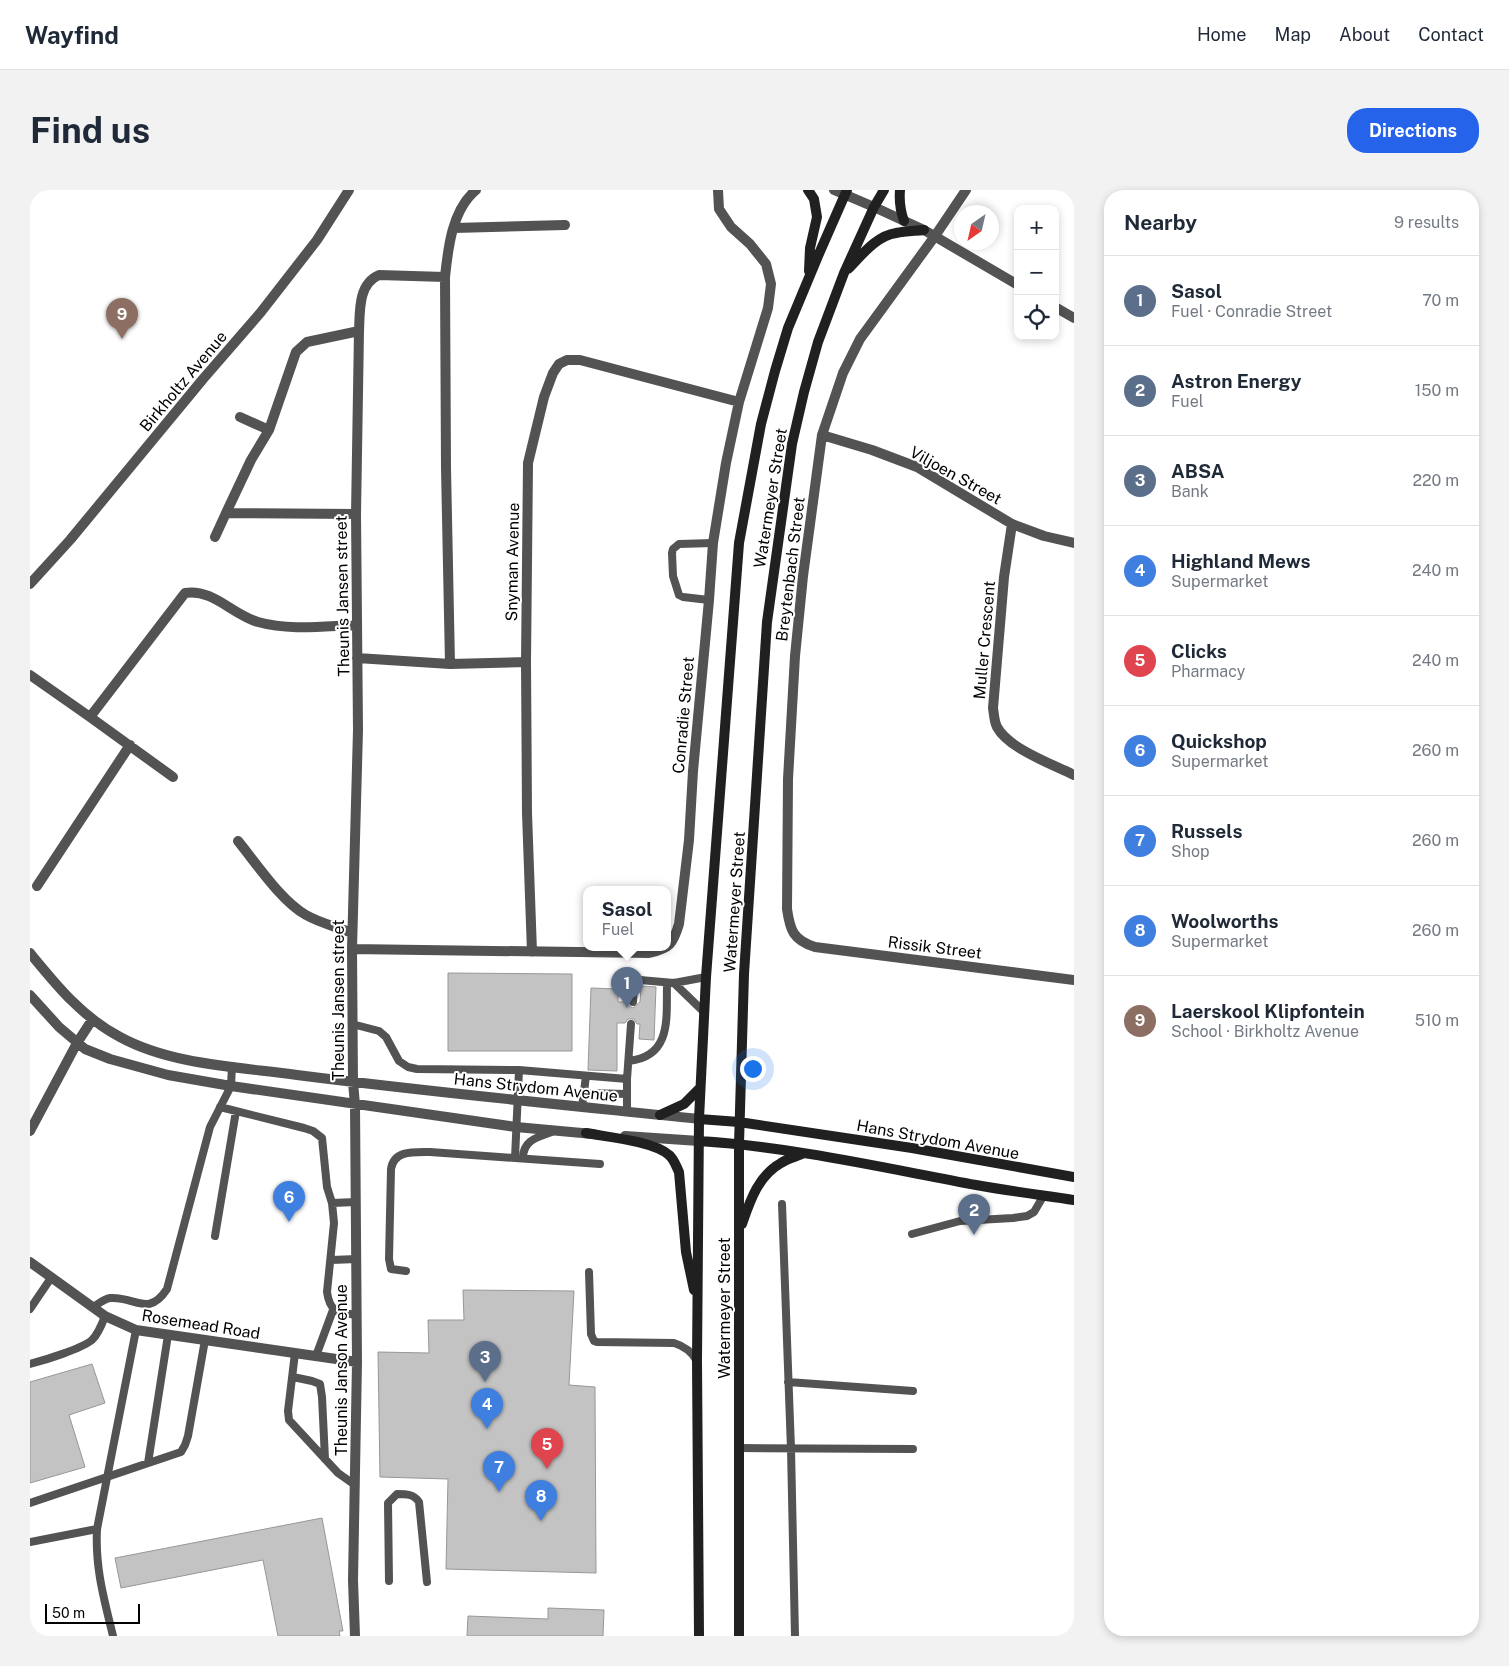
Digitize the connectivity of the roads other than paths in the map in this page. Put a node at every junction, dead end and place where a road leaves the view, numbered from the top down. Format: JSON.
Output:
{"nodes":[{"id":1,"x":349,"y":190,"type":"edge"},
{"id":2,"x":476,"y":190,"type":"edge"},
{"id":3,"x":718,"y":190,"type":"edge"},
{"id":4,"x":808,"y":190,"type":"edge"},
{"id":5,"x":834,"y":190,"type":"edge"},
{"id":6,"x":884,"y":190,"type":"edge"},
{"id":7,"x":900,"y":190,"type":"edge"},
{"id":8,"x":966,"y":190,"type":"edge"},
{"id":9,"x":846,"y":192,"type":"edge"},
{"id":10,"x":874,"y":207,"type":"junction"},
{"id":11,"x":904,"y":221,"type":"junction"},
{"id":12,"x":565,"y":225,"type":"dead end"},
{"id":13,"x":454,"y":228,"type":"junction"},
{"id":14,"x":924,"y":230,"type":"junction"},
{"id":15,"x":935,"y":236,"type":"junction"},
{"id":16,"x":844,"y":273,"type":"junction"},
{"id":17,"x":445,"y":277,"type":"junction"},
{"id":18,"x":808,"y":279,"type":"junction"},
{"id":19,"x":1014,"y":283,"type":"edge"},
{"id":20,"x":1059,"y":309,"type":"edge"},
{"id":21,"x":1074,"y":318,"type":"edge"},
{"id":22,"x":359,"y":331,"type":"junction"},
{"id":23,"x":739,"y":402,"type":"junction"},
{"id":24,"x":240,"y":417,"type":"dead end"},
{"id":25,"x":270,"y":430,"type":"junction"},
{"id":26,"x":822,"y":435,"type":"junction"},
{"id":27,"x":226,"y":513,"type":"junction"},
{"id":28,"x":356,"y":514,"type":"junction"},
{"id":29,"x":1012,"y":524,"type":"junction"},
{"id":30,"x":215,"y":537,"type":"dead end"},
{"id":31,"x":713,"y":543,"type":"junction"},
{"id":32,"x":1074,"y":543,"type":"edge"},
{"id":33,"x":30,"y":584,"type":"edge"},
{"id":34,"x":709,"y":600,"type":"junction"},
{"id":35,"x":357,"y":625,"type":"junction"},
{"id":36,"x":357,"y":658,"type":"junction"},
{"id":37,"x":526,"y":662,"type":"junction"},
{"id":38,"x":450,"y":664,"type":"junction"},
{"id":39,"x":30,"y":675,"type":"edge"},
{"id":40,"x":90,"y":716,"type":"junction"},
{"id":41,"x":130,"y":745,"type":"junction"},
{"id":42,"x":1074,"y":775,"type":"edge"},
{"id":43,"x":173,"y":777,"type":"dead end"},
{"id":44,"x":238,"y":841,"type":"dead end"},
{"id":45,"x":36,"y":886,"type":"dead end"},
{"id":46,"x":352,"y":933,"type":"junction"},
{"id":47,"x":795,"y":936,"type":"joint"},
{"id":48,"x":671,"y":944,"type":"edge"},
{"id":49,"x":352,"y":949,"type":"junction"},
{"id":50,"x":659,"y":951,"type":"edge"},
{"id":51,"x":532,"y":952,"type":"junction"},
{"id":52,"x":30,"y":953,"type":"edge"},
{"id":53,"x":706,"y":976,"type":"junction"},
{"id":54,"x":1074,"y":980,"type":"edge"},
{"id":55,"x":671,"y":983,"type":"junction"},
{"id":56,"x":30,"y":995,"type":"edge"},
{"id":57,"x":632,"y":1002,"type":"dead end"},
{"id":58,"x":704,"y":1012,"type":"junction"},
{"id":59,"x":92,"y":1020,"type":"junction"},
{"id":60,"x":352,"y":1024,"type":"junction"},
{"id":61,"x":631,"y":1024,"type":"dead end"},
{"id":62,"x":77,"y":1043,"type":"junction"},
{"id":63,"x":629,"y":1061,"type":"junction"},
{"id":64,"x":232,"y":1066,"type":"junction"},
{"id":65,"x":519,"y":1070,"type":"junction"},
{"id":66,"x":586,"y":1076,"type":"junction"},
{"id":67,"x":627,"y":1079,"type":"junction"},
{"id":68,"x":353,"y":1082,"type":"junction"},
{"id":69,"x":231,"y":1086,"type":"junction"},
{"id":70,"x":700,"y":1088,"type":"junction"},
{"id":71,"x":584,"y":1093,"type":"junction"},
{"id":72,"x":626,"y":1094,"type":"junction"},
{"id":73,"x":517,"y":1100,"type":"junction"},
{"id":74,"x":355,"y":1105,"type":"junction"},
{"id":75,"x":220,"y":1107,"type":"junction"},
{"id":76,"x":582,"y":1107,"type":"junction"},
{"id":77,"x":236,"y":1111,"type":"junction"},
{"id":78,"x":627,"y":1111,"type":"junction"},
{"id":79,"x":660,"y":1115,"type":"junction"},
{"id":80,"x":699,"y":1119,"type":"junction"},
{"id":81,"x":739,"y":1122,"type":"junction"},
{"id":82,"x":516,"y":1127,"type":"junction"},
{"id":83,"x":30,"y":1131,"type":"edge"},
{"id":84,"x":556,"y":1131,"type":"junction"},
{"id":85,"x":586,"y":1133,"type":"junction"},
{"id":86,"x":699,"y":1141,"type":"junction"},
{"id":87,"x":739,"y":1144,"type":"junction"},
{"id":88,"x":803,"y":1153,"type":"junction"},
{"id":89,"x":519,"y":1158,"type":"junction"},
{"id":90,"x":600,"y":1164,"type":"dead end"},
{"id":91,"x":1074,"y":1176,"type":"edge"},
{"id":92,"x":1044,"y":1196,"type":"junction"},
{"id":93,"x":1074,"y":1200,"type":"edge"},
{"id":94,"x":356,"y":1202,"type":"junction"},
{"id":95,"x":332,"y":1203,"type":"junction"},
{"id":96,"x":782,"y":1204,"type":"dead end"},
{"id":97,"x":739,"y":1232,"type":"junction"},
{"id":98,"x":912,"y":1234,"type":"dead end"},
{"id":99,"x":215,"y":1236,"type":"dead end"},
{"id":100,"x":356,"y":1259,"type":"junction"},
{"id":101,"x":331,"y":1260,"type":"junction"},
{"id":102,"x":30,"y":1262,"type":"edge"},
{"id":103,"x":406,"y":1271,"type":"dead end"},
{"id":104,"x":589,"y":1272,"type":"dead end"},
{"id":105,"x":51,"y":1278,"type":"junction"},
{"id":106,"x":93,"y":1307,"type":"junction"},
{"id":107,"x":698,"y":1308,"type":"junction"},
{"id":108,"x":30,"y":1309,"type":"edge"},
{"id":109,"x":333,"y":1310,"type":"junction"},
{"id":110,"x":357,"y":1315,"type":"junction"},
{"id":111,"x":105,"y":1316,"type":"junction"},
{"id":112,"x":136,"y":1330,"type":"junction"},
{"id":113,"x":168,"y":1335,"type":"junction"},
{"id":114,"x":204,"y":1340,"type":"junction"},
{"id":115,"x":295,"y":1353,"type":"junction"},
{"id":116,"x":316,"y":1356,"type":"junction"},
{"id":117,"x":697,"y":1361,"type":"junction"},
{"id":118,"x":357,"y":1362,"type":"junction"},
{"id":119,"x":30,"y":1364,"type":"edge"},
{"id":120,"x":293,"y":1377,"type":"junction"},
{"id":121,"x":788,"y":1382,"type":"junction"},
{"id":122,"x":913,"y":1391,"type":"dead end"},
{"id":123,"x":739,"y":1448,"type":"junction"},
{"id":124,"x":791,"y":1448,"type":"junction"},
{"id":125,"x":913,"y":1449,"type":"dead end"},
{"id":126,"x":326,"y":1460,"type":"junction"},
{"id":127,"x":148,"y":1463,"type":"junction"},
{"id":128,"x":106,"y":1477,"type":"junction"},
{"id":129,"x":355,"y":1485,"type":"junction"},
{"id":130,"x":30,"y":1503,"type":"edge"},
{"id":131,"x":97,"y":1529,"type":"junction"},
{"id":132,"x":30,"y":1542,"type":"edge"},
{"id":133,"x":389,"y":1581,"type":"dead end"},
{"id":134,"x":427,"y":1582,"type":"dead end"},
{"id":135,"x":113,"y":1636,"type":"edge"},
{"id":136,"x":355,"y":1636,"type":"edge"},
{"id":137,"x":699,"y":1636,"type":"edge"},
{"id":138,"x":739,"y":1636,"type":"edge"},
{"id":139,"x":795,"y":1636,"type":"edge"}],
"edges":[{"from":1,"to":33,"type":"street","name":"Birkholtz Avenue"},
{"from":2,"to":13,"type":"street"},
{"from":3,"to":23,"type":"street","name":"Conradie Street"},
{"from":4,"to":18,"type":"main road"},
{"from":5,"to":9,"type":"street"},
{"from":6,"to":10,"type":"main road","name":"Watermeyer Street"},
{"from":7,"to":11,"type":"main road"},
{"from":8,"to":15,"type":"street","name":"Breytenbach Street"},
{"from":9,"to":10,"type":"street"},
{"from":9,"to":18,"type":"main road","name":"Watermeyer Street"},
{"from":10,"to":11,"type":"street"},
{"from":10,"to":16,"type":"main road","name":"Watermeyer Street"},
{"from":11,"to":14,"type":"street"},
{"from":12,"to":13,"type":"street"},
{"from":13,"to":17,"type":"street"},
{"from":14,"to":15,"type":"street"},
{"from":14,"to":16,"type":"main road"},
{"from":15,"to":19,"type":"street"},
{"from":15,"to":26,"type":"street","name":"Breytenbach Street"},
{"from":16,"to":81,"type":"main road","name":"Watermeyer Street"},
{"from":17,"to":22,"type":"street","name":"Theunis Jansen street"},
{"from":17,"to":38,"type":"street"},
{"from":18,"to":53,"type":"main road","name":"Watermeyer Street"},
{"from":20,"to":21,"type":"street"},
{"from":22,"to":25,"type":"street"},
{"from":22,"to":28,"type":"street","name":"Theunis Jansen street"},
{"from":23,"to":31,"type":"street","name":"Conradie Street"},
{"from":23,"to":37,"type":"street","name":"Snyman Avenue"},
{"from":24,"to":25,"type":"street"},
{"from":25,"to":27,"type":"street"},
{"from":26,"to":29,"type":"street","name":"Viljoen Street"},
{"from":26,"to":47,"type":"street","name":"Breytenbach Street"},
{"from":27,"to":28,"type":"street"},
{"from":27,"to":30,"type":"street"},
{"from":28,"to":35,"type":"street","name":"Theunis Jansen street"},
{"from":29,"to":32,"type":"street","name":"Viljoen Street"},
{"from":29,"to":42,"type":"street","name":"Muller Crescent"},
{"from":31,"to":34,"type":"street","name":"Conradie Street"},
{"from":31,"to":34,"type":"lane"},
{"from":34,"to":48,"type":"street","name":"Conradie Street"},
{"from":35,"to":36,"type":"street","name":"Theunis Jansen street"},
{"from":35,"to":40,"type":"street"},
{"from":36,"to":38,"type":"street"},
{"from":36,"to":46,"type":"street","name":"Theunis Jansen street"},
{"from":37,"to":38,"type":"street"},
{"from":37,"to":51,"type":"street","name":"Snyman Avenue"},
{"from":39,"to":40,"type":"street"},
{"from":40,"to":41,"type":"street"},
{"from":41,"to":43,"type":"street"},
{"from":41,"to":45,"type":"street"},
{"from":44,"to":46,"type":"street"},
{"from":46,"to":49,"type":"street","name":"Theunis Jansen street"},
{"from":47,"to":54,"type":"street","name":"Rissik Street"},
{"from":49,"to":51,"type":"street","name":"Conradie Street"},
{"from":49,"to":60,"type":"street","name":"Theunis Jansen street"},
{"from":50,"to":51,"type":"street","name":"Conradie Street"},
{"from":52,"to":59,"type":"street","name":"Hans Strydom Avenue"},
{"from":53,"to":55,"type":"lane"},
{"from":53,"to":58,"type":"main road","name":"Watermeyer Street"},
{"from":55,"to":57,"type":"lane"},
{"from":55,"to":58,"type":"lane"},
{"from":55,"to":63,"type":"lane"},
{"from":56,"to":62,"type":"street"},
{"from":58,"to":70,"type":"main road","name":"Watermeyer Street"},
{"from":59,"to":62,"type":"street"},
{"from":59,"to":64,"type":"street","name":"Hans Strydom Avenue"},
{"from":60,"to":65,"type":"lane"},
{"from":60,"to":68,"type":"street","name":"Theunis Jansen street"},
{"from":61,"to":63,"type":"lane"},
{"from":62,"to":69,"type":"street"},
{"from":62,"to":83,"type":"street"},
{"from":63,"to":67,"type":"lane"},
{"from":64,"to":68,"type":"street","name":"Hans Strydom Avenue"},
{"from":64,"to":69,"type":"lane"},
{"from":65,"to":66,"type":"lane"},
{"from":65,"to":73,"type":"lane"},
{"from":66,"to":67,"type":"lane"},
{"from":66,"to":71,"type":"lane"},
{"from":67,"to":72,"type":"lane"},
{"from":68,"to":73,"type":"street","name":"Hans Strydom Avenue"},
{"from":68,"to":74,"type":"street","name":"Theunis Jansen street"},
{"from":69,"to":74,"type":"street"},
{"from":69,"to":75,"type":"lane"},
{"from":70,"to":79,"type":"main road"},
{"from":70,"to":80,"type":"main road","name":"Watermeyer Street"},
{"from":71,"to":72,"type":"lane"},
{"from":71,"to":76,"type":"lane"},
{"from":72,"to":78,"type":"lane"},
{"from":73,"to":76,"type":"street","name":"Hans Strydom Avenue"},
{"from":73,"to":82,"type":"lane"},
{"from":74,"to":82,"type":"street"},
{"from":74,"to":94,"type":"street","name":"Theunis Janson Avenue"},
{"from":75,"to":77,"type":"lane"},
{"from":75,"to":106,"type":"lane"},
{"from":76,"to":78,"type":"street","name":"Hans Strydom Avenue"},
{"from":77,"to":95,"type":"lane"},
{"from":77,"to":99,"type":"lane"},
{"from":78,"to":79,"type":"street","name":"Hans Strydom Avenue"},
{"from":79,"to":80,"type":"street","name":"Hans Strydom Avenue"},
{"from":80,"to":81,"type":"main road","name":"Hans Strydom Avenue"},
{"from":80,"to":86,"type":"main road","name":"Watermeyer Street"},
{"from":81,"to":87,"type":"main road","name":"Watermeyer Street"},
{"from":81,"to":91,"type":"main road","name":"Hans Strydom Avenue"},
{"from":82,"to":84,"type":"street"},
{"from":82,"to":89,"type":"lane"},
{"from":84,"to":85,"type":"street"},
{"from":84,"to":89,"type":"lane"},
{"from":85,"to":86,"type":"street"},
{"from":85,"to":107,"type":"main road"},
{"from":86,"to":87,"type":"main road"},
{"from":86,"to":107,"type":"main road","name":"Watermeyer Street"},
{"from":87,"to":88,"type":"main road"},
{"from":87,"to":97,"type":"main road","name":"Watermeyer Street"},
{"from":88,"to":92,"type":"main road"},
{"from":88,"to":97,"type":"main road"},
{"from":89,"to":90,"type":"lane"},
{"from":89,"to":103,"type":"lane"},
{"from":92,"to":93,"type":"main road"},
{"from":92,"to":98,"type":"lane"},
{"from":94,"to":95,"type":"lane"},
{"from":94,"to":100,"type":"street","name":"Theunis Janson Avenue"},
{"from":95,"to":101,"type":"lane"},
{"from":96,"to":121,"type":"lane"},
{"from":97,"to":123,"type":"main road","name":"Watermeyer Street"},
{"from":100,"to":101,"type":"lane"},
{"from":100,"to":110,"type":"street","name":"Theunis Janson Avenue"},
{"from":101,"to":109,"type":"lane"},
{"from":102,"to":105,"type":"street","name":"Rosemead Road"},
{"from":104,"to":117,"type":"lane"},
{"from":105,"to":106,"type":"street","name":"Rosemead Road"},
{"from":105,"to":108,"type":"lane"},
{"from":106,"to":111,"type":"street","name":"Rosemead Road"},
{"from":107,"to":117,"type":"main road","name":"Watermeyer Street"},
{"from":109,"to":110,"type":"lane"},
{"from":109,"to":116,"type":"lane"},
{"from":110,"to":118,"type":"street","name":"Theunis Janson Avenue"},
{"from":111,"to":112,"type":"street","name":"Rosemead Road"},
{"from":111,"to":119,"type":"lane"},
{"from":112,"to":113,"type":"street","name":"Rosemead Road"},
{"from":112,"to":128,"type":"lane"},
{"from":113,"to":114,"type":"street","name":"Rosemead Road"},
{"from":113,"to":127,"type":"lane"},
{"from":114,"to":115,"type":"street","name":"Rosemead Road"},
{"from":114,"to":127,"type":"lane"},
{"from":115,"to":116,"type":"street","name":"Rosemead Road"},
{"from":115,"to":120,"type":"lane"},
{"from":116,"to":118,"type":"street","name":"Rosemead Road"},
{"from":117,"to":137,"type":"main road","name":"Watermeyer Street"},
{"from":118,"to":129,"type":"street","name":"Theunis Janson Avenue"},
{"from":120,"to":126,"type":"lane"},
{"from":120,"to":126,"type":"lane"},
{"from":121,"to":122,"type":"lane"},
{"from":121,"to":124,"type":"lane"},
{"from":123,"to":124,"type":"lane"},
{"from":123,"to":138,"type":"main road","name":"Watermeyer Street"},
{"from":124,"to":125,"type":"lane"},
{"from":124,"to":139,"type":"lane"},
{"from":126,"to":129,"type":"lane"},
{"from":127,"to":128,"type":"lane"},
{"from":128,"to":130,"type":"lane"},
{"from":128,"to":131,"type":"lane"},
{"from":129,"to":136,"type":"street","name":"Theunis Janson Avenue"},
{"from":131,"to":132,"type":"lane"},
{"from":131,"to":135,"type":"lane"},
{"from":133,"to":134,"type":"lane"}]}
